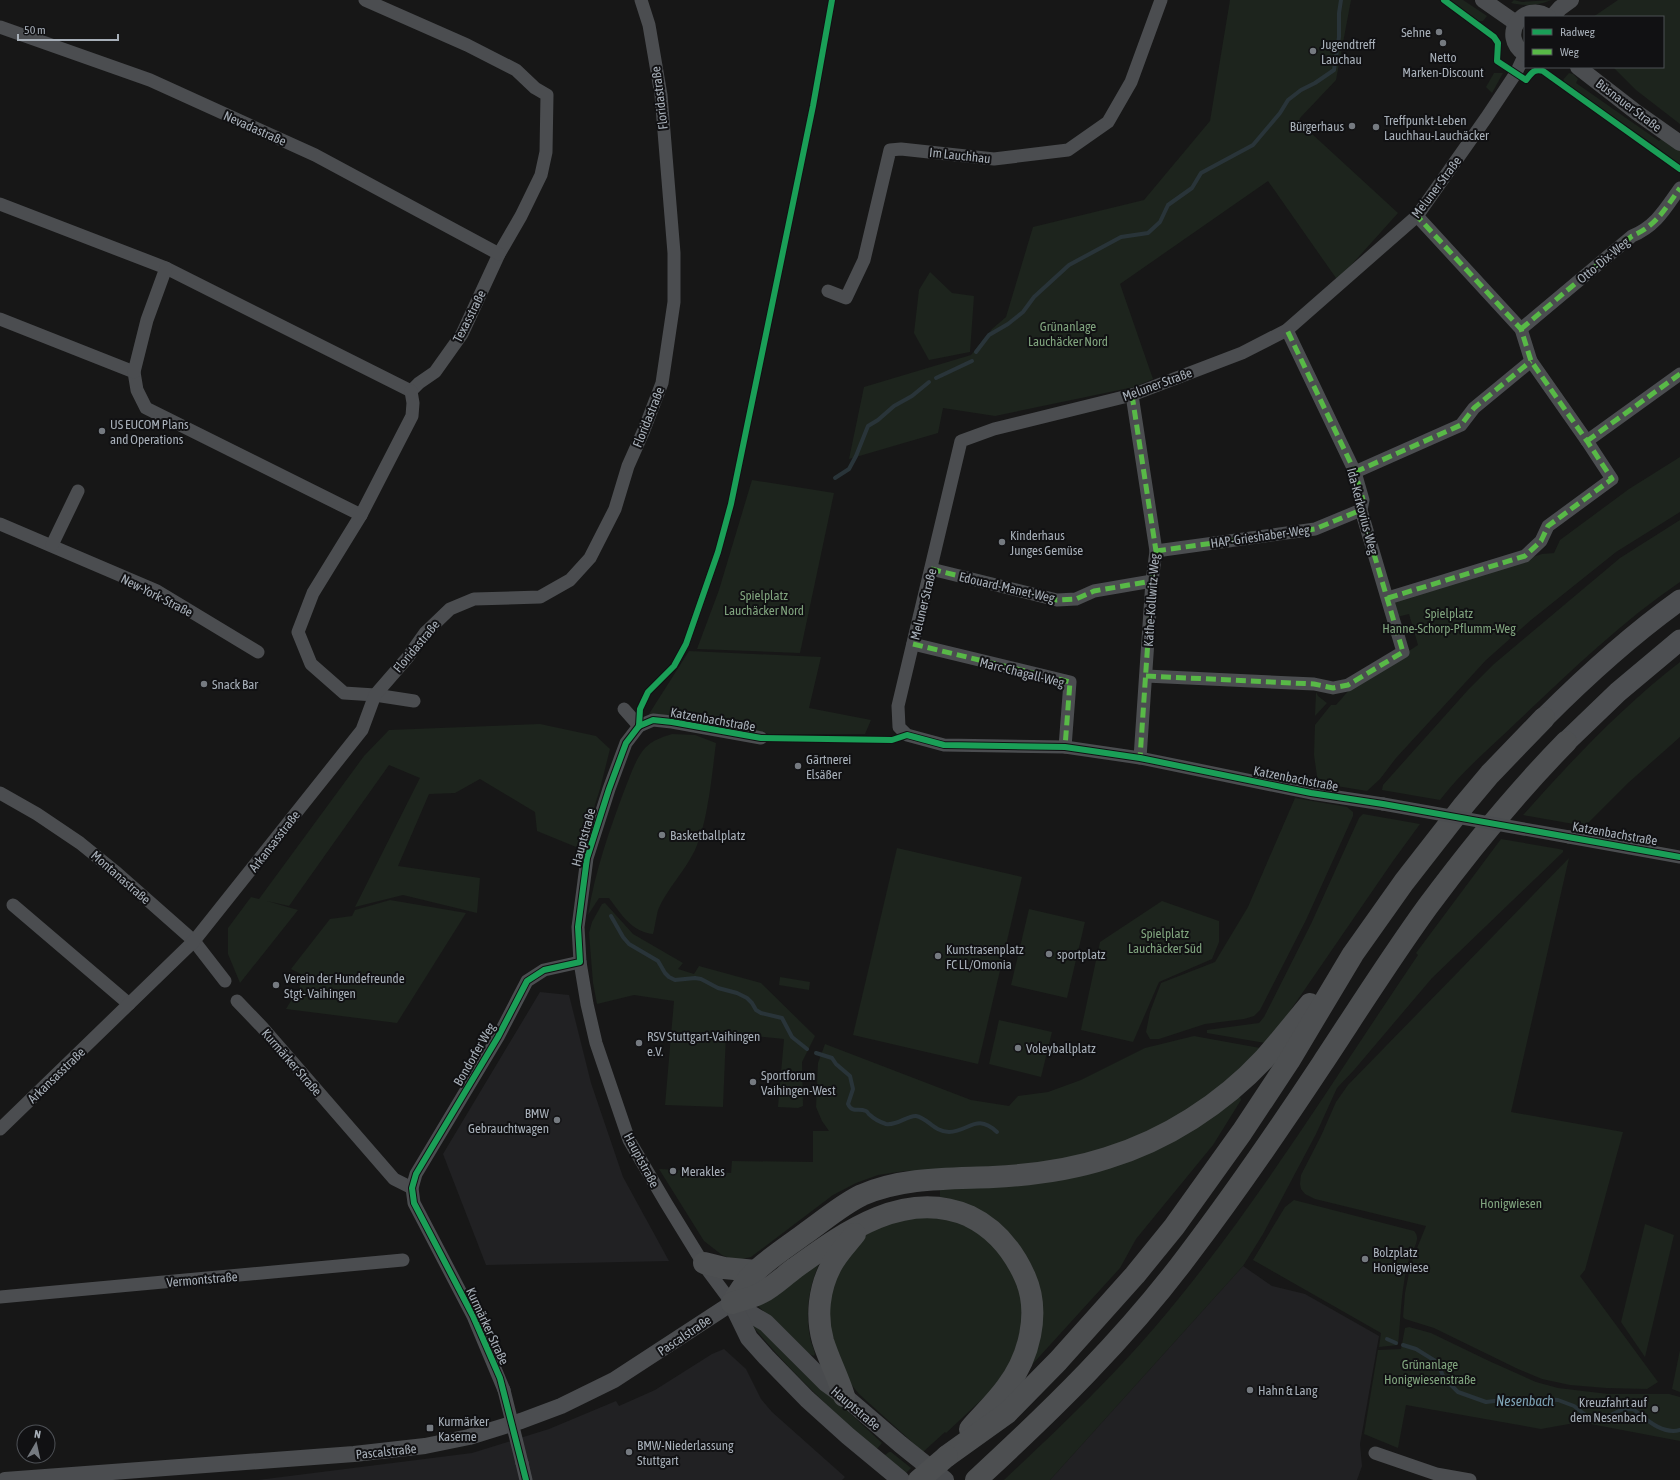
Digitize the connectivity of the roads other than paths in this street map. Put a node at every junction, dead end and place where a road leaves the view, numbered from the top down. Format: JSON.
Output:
{"nodes":[{"id":1,"x":365,"y":0,"type":"edge"},
{"id":2,"x":640,"y":0,"type":"edge"},
{"id":3,"x":1161,"y":0,"type":"edge"},
{"id":4,"x":1483,"y":0,"type":"edge"},
{"id":5,"x":1571,"y":0,"type":"edge"},
{"id":6,"x":1546,"y":16,"type":"edge"},
{"id":7,"x":1553,"y":16,"type":"edge"},
{"id":8,"x":1516,"y":22,"type":"junction"},
{"id":9,"x":0,"y":27,"type":"edge"},
{"id":10,"x":1524,"y":53,"type":"edge"},
{"id":11,"x":1524,"y":56,"type":"edge"},
{"id":12,"x":1579,"y":68,"type":"edge"},
{"id":13,"x":1680,"y":143,"type":"edge"},
{"id":14,"x":1680,"y":188,"type":"edge"},
{"id":15,"x":0,"y":204,"type":"edge"},
{"id":16,"x":1416,"y":216,"type":"junction"},
{"id":17,"x":500,"y":254,"type":"junction"},
{"id":18,"x":166,"y":268,"type":"junction"},
{"id":19,"x":828,"y":291,"type":"dead end"},
{"id":20,"x":0,"y":319,"type":"edge"},
{"id":21,"x":1521,"y":328,"type":"junction"},
{"id":22,"x":1287,"y":330,"type":"junction"},
{"id":23,"x":1531,"y":361,"type":"junction"},
{"id":24,"x":134,"y":372,"type":"junction"},
{"id":25,"x":1680,"y":374,"type":"edge"},
{"id":26,"x":410,"y":391,"type":"junction"},
{"id":27,"x":1132,"y":395,"type":"junction"},
{"id":28,"x":1587,"y":441,"type":"junction"},
{"id":29,"x":1355,"y":472,"type":"junction"},
{"id":30,"x":78,"y":491,"type":"dead end"},
{"id":31,"x":1361,"y":510,"type":"junction"},
{"id":32,"x":361,"y":515,"type":"junction"},
{"id":33,"x":0,"y":524,"type":"edge"},
{"id":34,"x":52,"y":545,"type":"junction"},
{"id":35,"x":1156,"y":551,"type":"junction"},
{"id":36,"x":931,"y":569,"type":"junction"},
{"id":37,"x":1152,"y":581,"type":"junction"},
{"id":38,"x":1388,"y":598,"type":"junction"},
{"id":39,"x":1680,"y":600,"type":"edge"},
{"id":40,"x":1680,"y":640,"type":"edge"},
{"id":41,"x":913,"y":644,"type":"junction"},
{"id":42,"x":258,"y":652,"type":"dead end"},
{"id":43,"x":1146,"y":676,"type":"junction"},
{"id":44,"x":375,"y":695,"type":"junction"},
{"id":45,"x":414,"y":701,"type":"dead end"},
{"id":46,"x":624,"y":709,"type":"dead end"},
{"id":47,"x":1544,"y":718,"type":"joint"},
{"id":48,"x":639,"y":726,"type":"junction"},
{"id":49,"x":907,"y":735,"type":"joint"},
{"id":50,"x":760,"y":738,"type":"dead end"},
{"id":51,"x":1566,"y":742,"type":"joint"},
{"id":52,"x":1065,"y":747,"type":"junction"},
{"id":53,"x":1140,"y":758,"type":"junction"},
{"id":54,"x":0,"y":793,"type":"edge"},
{"id":55,"x":1680,"y":856,"type":"edge"},
{"id":56,"x":13,"y":905,"type":"dead end"},
{"id":57,"x":194,"y":942,"type":"junction"},
{"id":58,"x":580,"y":962,"type":"junction"},
{"id":59,"x":1340,"y":975,"type":"junction"},
{"id":60,"x":225,"y":981,"type":"dead end"},
{"id":61,"x":237,"y":1001,"type":"dead end"},
{"id":62,"x":129,"y":1004,"type":"junction"},
{"id":63,"x":0,"y":1130,"type":"edge"},
{"id":64,"x":412,"y":1188,"type":"junction"},
{"id":65,"x":863,"y":1224,"type":"junction"},
{"id":66,"x":403,"y":1260,"type":"dead end"},
{"id":67,"x":704,"y":1263,"type":"junction"},
{"id":68,"x":756,"y":1271,"type":"junction"},
{"id":69,"x":0,"y":1297,"type":"edge"},
{"id":70,"x":732,"y":1302,"type":"junction"},
{"id":71,"x":844,"y":1396,"type":"junction"},
{"id":72,"x":900,"y":1444,"type":"junction"},
{"id":73,"x":1375,"y":1453,"type":"dead end"},
{"id":74,"x":947,"y":1456,"type":"junction"},
{"id":75,"x":881,"y":1464,"type":"junction"},
{"id":76,"x":1435,"y":1477,"type":"edge"},
{"id":77,"x":5,"y":1480,"type":"edge"},
{"id":78,"x":526,"y":1480,"type":"edge"},
{"id":79,"x":901,"y":1480,"type":"edge"},
{"id":80,"x":919,"y":1480,"type":"edge"},
{"id":81,"x":945,"y":1480,"type":"edge"},
{"id":82,"x":976,"y":1480,"type":"edge"},
{"id":83,"x":1470,"y":1480,"type":"edge"}],
"edges":[{"from":1,"to":17,"type":"street","name":"Texasstraße"},
{"from":2,"to":44,"type":"street","name":"Floridastraße"},
{"from":3,"to":19,"type":"street","name":"Im Lauchhau"},
{"from":4,"to":8,"type":"street"},
{"from":5,"to":7,"type":"street"},
{"from":6,"to":8,"type":"street"},
{"from":8,"to":10,"type":"street"},
{"from":9,"to":17,"type":"street","name":"Nevadastraße"},
{"from":11,"to":16,"type":"street","name":"Meluner Straße"},
{"from":12,"to":13,"type":"street","name":"Büsnauer Straße"},
{"from":14,"to":21,"type":"street","name":"Otto-Dix-Weg"},
{"from":15,"to":18,"type":"street"},
{"from":16,"to":21,"type":"street"},
{"from":16,"to":22,"type":"street","name":"Meluner Straße"},
{"from":17,"to":26,"type":"street","name":"Texasstraße"},
{"from":18,"to":24,"type":"street"},
{"from":18,"to":26,"type":"street"},
{"from":20,"to":24,"type":"street"},
{"from":21,"to":23,"type":"street"},
{"from":22,"to":27,"type":"street","name":"Meluner Straße"},
{"from":22,"to":29,"type":"street","name":"Ida-Kerkovius-Weg"},
{"from":23,"to":28,"type":"street"},
{"from":23,"to":29,"type":"street"},
{"from":24,"to":32,"type":"street"},
{"from":25,"to":28,"type":"street"},
{"from":26,"to":32,"type":"street"},
{"from":27,"to":35,"type":"street","name":"Käthe-Kollwitz-Weg"},
{"from":27,"to":36,"type":"street","name":"Meluner Straße"},
{"from":28,"to":38,"type":"street"},
{"from":29,"to":31,"type":"street","name":"Ida-Kerkovius-Weg"},
{"from":30,"to":34,"type":"street"},
{"from":31,"to":35,"type":"street","name":"HAP-Grieshaber-Weg"},
{"from":31,"to":38,"type":"street","name":"Ida-Kerkovius-Weg"},
{"from":32,"to":44,"type":"street"},
{"from":33,"to":34,"type":"street","name":"New-York-Straße"},
{"from":34,"to":42,"type":"street","name":"New-York-Straße"},
{"from":35,"to":37,"type":"street","name":"Käthe-Kollwitz-Weg"},
{"from":36,"to":37,"type":"street","name":"Edouard-Manet-Weg"},
{"from":36,"to":41,"type":"street","name":"Meluner Straße"},
{"from":37,"to":43,"type":"street","name":"Käthe-Kollwitz-Weg"},
{"from":38,"to":43,"type":"street","name":"Ida-Kerkovius-Weg"},
{"from":39,"to":47,"type":"highway"},
{"from":40,"to":51,"type":"highway"},
{"from":41,"to":49,"type":"street","name":"Meluner Straße"},
{"from":41,"to":52,"type":"street","name":"Marc-Chagall-Weg"},
{"from":43,"to":53,"type":"street","name":"Käthe-Kollwitz-Weg"},
{"from":44,"to":45,"type":"street"},
{"from":44,"to":57,"type":"street","name":"Arkansasstraße"},
{"from":46,"to":48,"type":"street"},
{"from":47,"to":59,"type":"highway"},
{"from":48,"to":50,"type":"street","name":"Katzenbachstraße"},
{"from":48,"to":58,"type":"street","name":"Hauptstraße"},
{"from":49,"to":52,"type":"street","name":"Katzenbachstraße"},
{"from":51,"to":82,"type":"highway"},
{"from":52,"to":53,"type":"street","name":"Katzenbachstraße"},
{"from":53,"to":55,"type":"street","name":"Katzenbachstraße","bridge":true},
{"from":54,"to":57,"type":"street","name":"Montanastraße"},
{"from":56,"to":62,"type":"street"},
{"from":57,"to":60,"type":"street","name":"Montanastraße"},
{"from":57,"to":62,"type":"street","name":"Arkansasstraße"},
{"from":58,"to":64,"type":"street","name":"Bondorfer Weg"},
{"from":58,"to":67,"type":"street","name":"Hauptstraße"},
{"from":59,"to":68,"type":"highway"},
{"from":59,"to":74,"type":"highway"},
{"from":61,"to":64,"type":"street","name":"Kurmärker Straße"},
{"from":62,"to":63,"type":"street","name":"Arkansasstraße"},
{"from":64,"to":78,"type":"street","name":"Kurmärker Straße","bridge":true},
{"from":65,"to":70,"type":"highway"},
{"from":65,"to":71,"type":"highway"},
{"from":65,"to":74,"type":"highway"},
{"from":66,"to":69,"type":"street","name":"Vermontstraße"},
{"from":67,"to":68,"type":"highway"},
{"from":67,"to":70,"type":"street","name":"Hauptstraße"},
{"from":68,"to":70,"type":"highway"},
{"from":70,"to":71,"type":"main road","name":"Hauptstraße"},
{"from":70,"to":75,"type":"main road","name":"Hauptstraße"},
{"from":70,"to":77,"type":"street","name":"Pascalstraße"},
{"from":71,"to":72,"type":"main road","name":"Hauptstraße"},
{"from":72,"to":75,"type":"main road"},
{"from":72,"to":81,"type":"main road","name":"Hauptstraße"},
{"from":73,"to":76,"type":"street"},
{"from":74,"to":80,"type":"highway","bridge":true},
{"from":75,"to":79,"type":"main road","name":"Hauptstraße"},
{"from":76,"to":83,"type":"street"}]}
